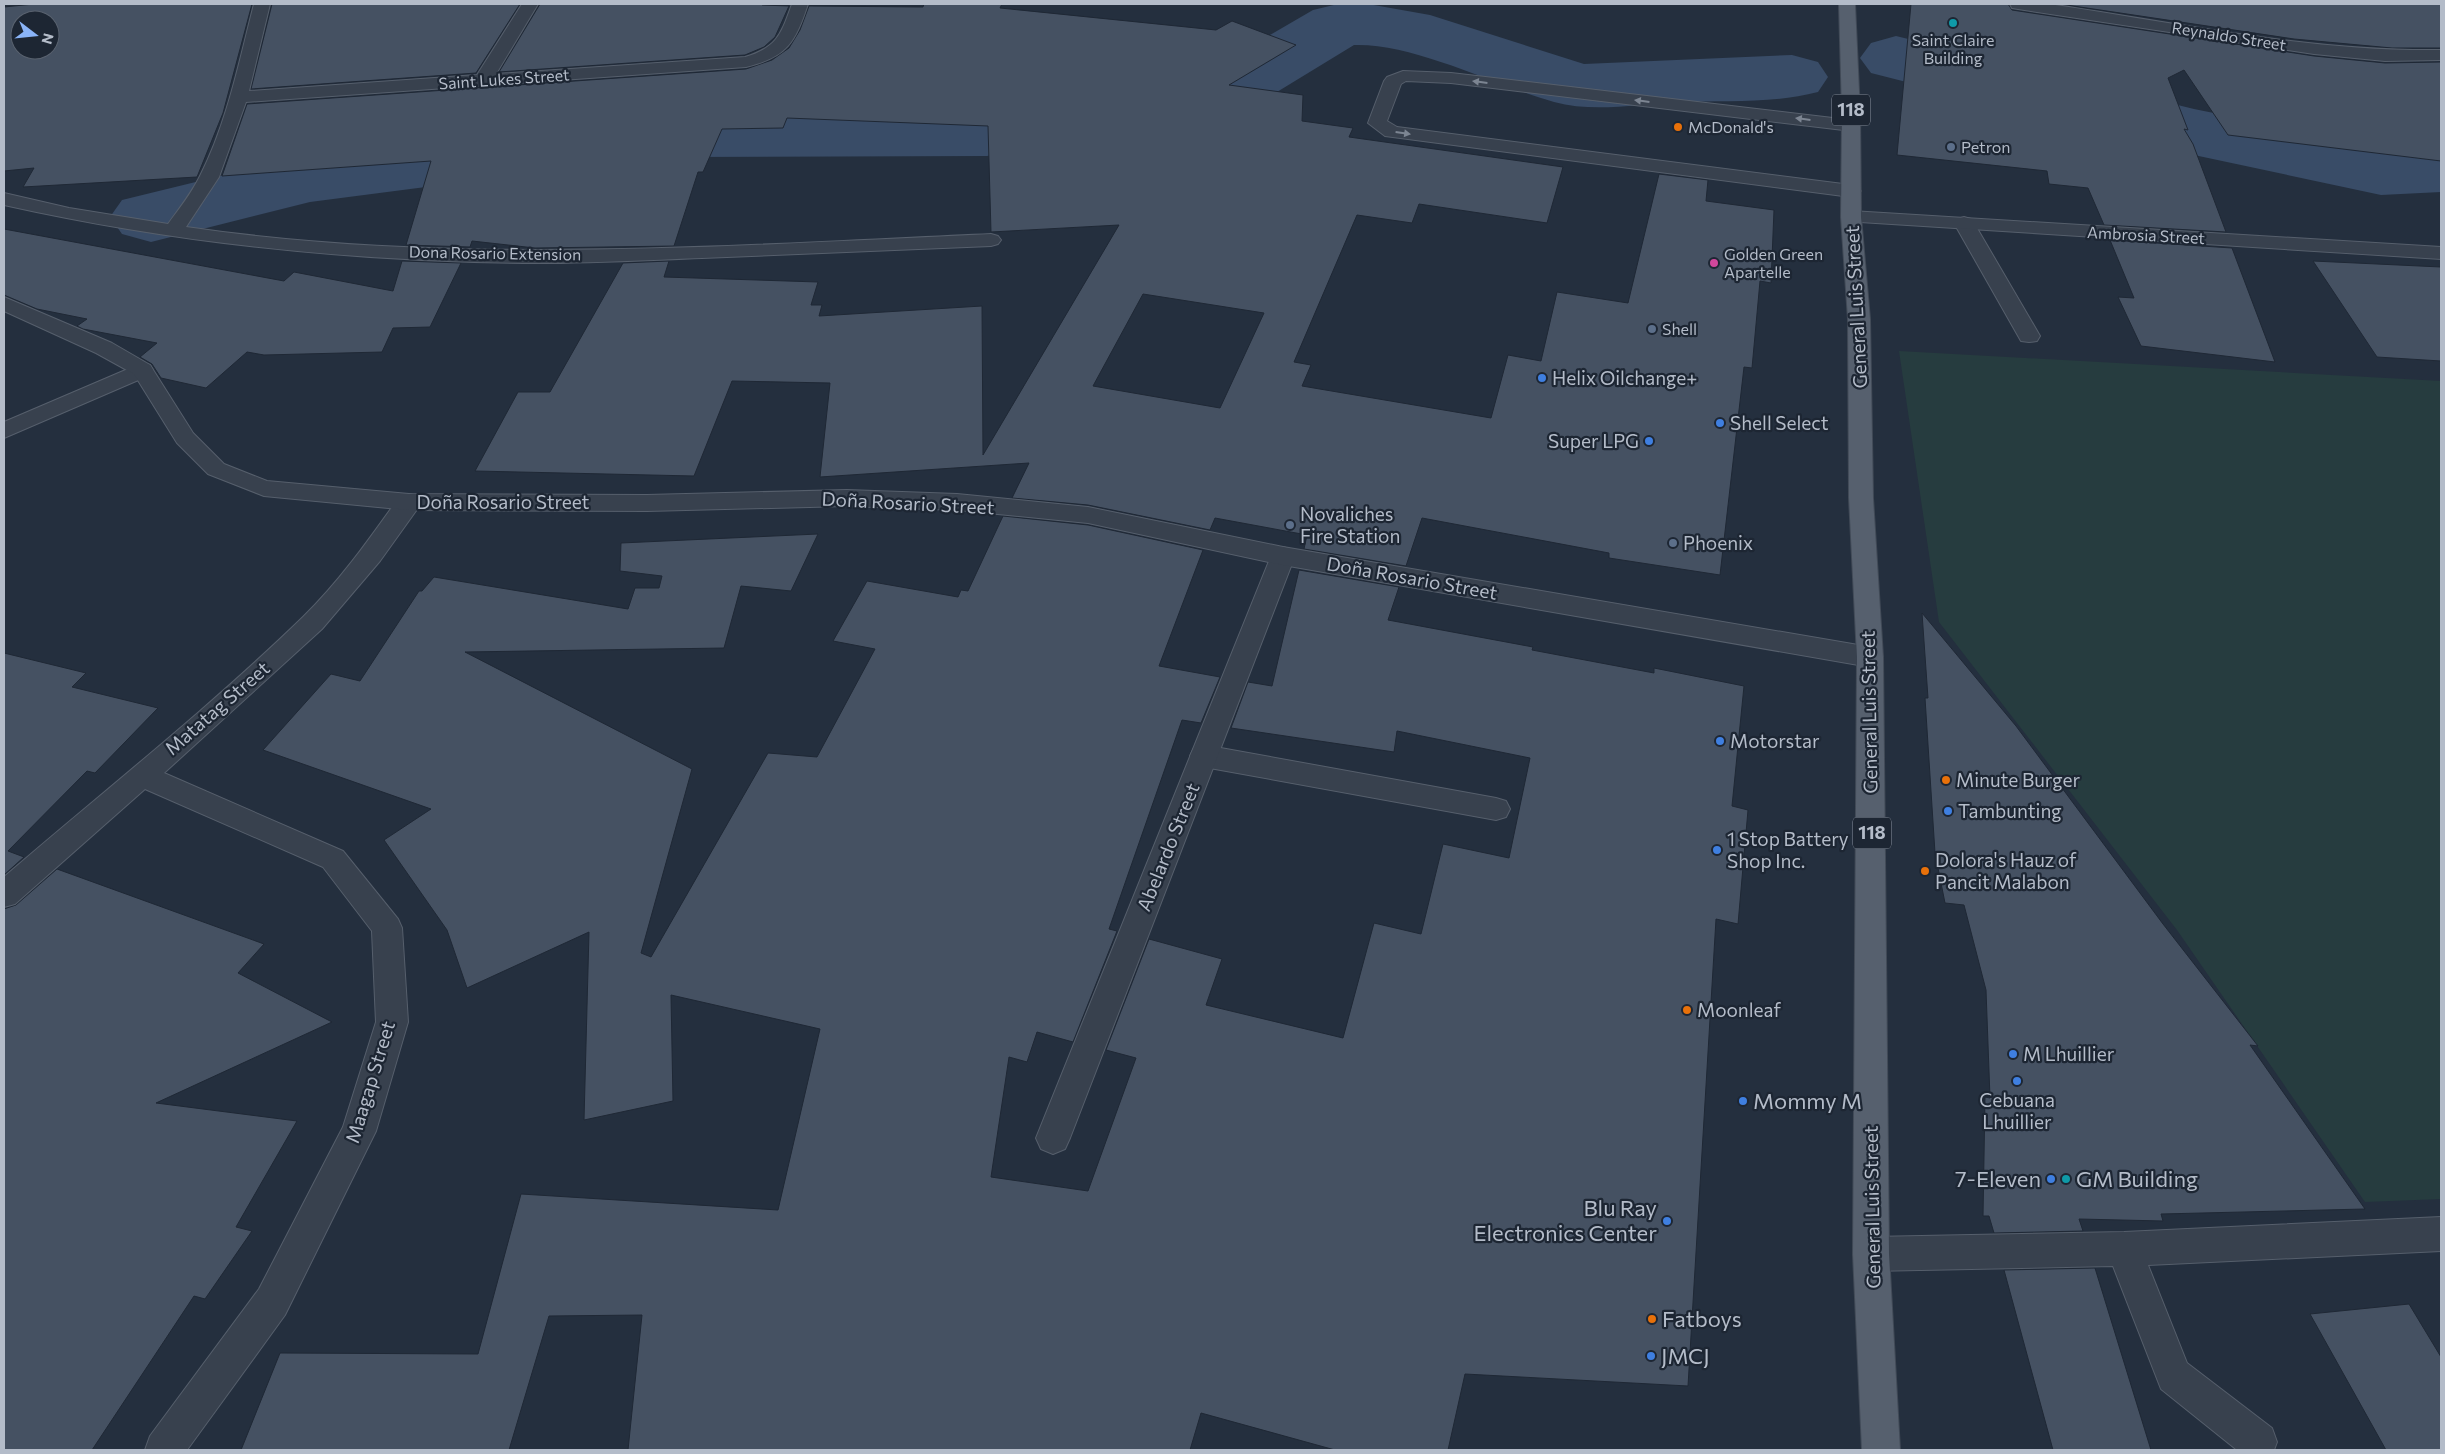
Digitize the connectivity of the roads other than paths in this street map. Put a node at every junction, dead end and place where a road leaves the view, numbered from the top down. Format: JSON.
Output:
{"nodes":[{"id":1,"x":262,"y":4,"type":"edge"},
{"id":2,"x":530,"y":4,"type":"edge"},
{"id":3,"x":800,"y":4,"type":"edge"},
{"id":4,"x":1847,"y":4,"type":"edge"},
{"id":5,"x":2018,"y":4,"type":"edge"},
{"id":6,"x":2441,"y":55,"type":"edge"},
{"id":7,"x":483,"y":80,"type":"junction"},
{"id":8,"x":239,"y":97,"type":"junction"},
{"id":9,"x":1852,"y":125,"type":"junction"},
{"id":10,"x":4,"y":199,"type":"edge"},
{"id":11,"x":1851,"y":204,"type":"junction"},
{"id":12,"x":1964,"y":223,"type":"junction"},
{"id":13,"x":173,"y":231,"type":"junction"},
{"id":14,"x":991,"y":240,"type":"dead end"},
{"id":15,"x":2441,"y":253,"type":"edge"},
{"id":16,"x":4,"y":303,"type":"edge"},
{"id":17,"x":2028,"y":336,"type":"dead end"},
{"id":18,"x":142,"y":370,"type":"junction"},
{"id":19,"x":4,"y":431,"type":"edge"},
{"id":20,"x":409,"y":502,"type":"junction"},
{"id":21,"x":1283,"y":556,"type":"junction"},
{"id":22,"x":1870,"y":658,"type":"junction"},
{"id":23,"x":1204,"y":756,"type":"junction"},
{"id":24,"x":141,"y":775,"type":"junction"},
{"id":25,"x":1496,"y":809,"type":"dead end"},
{"id":26,"x":4,"y":895,"type":"edge"},
{"id":27,"x":1053,"y":1138,"type":"dead end"},
{"id":28,"x":2441,"y":1234,"type":"edge"},
{"id":29,"x":2124,"y":1249,"type":"junction"},
{"id":30,"x":1871,"y":1254,"type":"junction"},
{"id":31,"x":2258,"y":1442,"type":"dead end"},
{"id":32,"x":164,"y":1450,"type":"edge"},
{"id":33,"x":1881,"y":1450,"type":"edge"}],
"edges":[{"from":1,"to":8,"type":"street"},
{"from":2,"to":7,"type":"street"},
{"from":3,"to":7,"type":"street","name":"Saint Lukes Street"},
{"from":4,"to":9,"type":"main road","name":"General Luis Street","number":"118"},
{"from":5,"to":6,"type":"street","name":"Reynaldo Street"},
{"from":7,"to":8,"type":"street","name":"Saint Lukes Street"},
{"from":8,"to":13,"type":"street"},
{"from":9,"to":11,"type":"main road","name":"General Luis Street","number":"118"},
{"from":9,"to":11,"type":"street","name":"Ambrosia Street","one_way":true},
{"from":10,"to":13,"type":"street","name":"Dona Rosario Extension"},
{"from":11,"to":12,"type":"street","name":"Ambrosia Street"},
{"from":11,"to":22,"type":"main road","name":"General Luis Street","number":"118"},
{"from":12,"to":15,"type":"street","name":"Ambrosia Street"},
{"from":12,"to":17,"type":"street"},
{"from":13,"to":14,"type":"street","name":"Dona Rosario Extension"},
{"from":16,"to":18,"type":"street","name":"Doña Rosario Street"},
{"from":18,"to":19,"type":"street"},
{"from":18,"to":20,"type":"street","name":"Doña Rosario Street"},
{"from":20,"to":21,"type":"street","name":"Doña Rosario Street"},
{"from":20,"to":24,"type":"street","name":"Matatag Street"},
{"from":21,"to":22,"type":"street","name":"Doña Rosario Street"},
{"from":21,"to":23,"type":"street","name":"Abelardo Street"},
{"from":22,"to":30,"type":"main road","name":"General Luis Street","number":"118"},
{"from":23,"to":25,"type":"street"},
{"from":23,"to":27,"type":"street","name":"Abelardo Street"},
{"from":24,"to":26,"type":"street","name":"Matatag Street"},
{"from":24,"to":32,"type":"street","name":"Maagap Street"},
{"from":28,"to":29,"type":"street"},
{"from":29,"to":30,"type":"street"},
{"from":29,"to":31,"type":"street"},
{"from":30,"to":33,"type":"main road","name":"General Luis Street","number":"118"}]}
